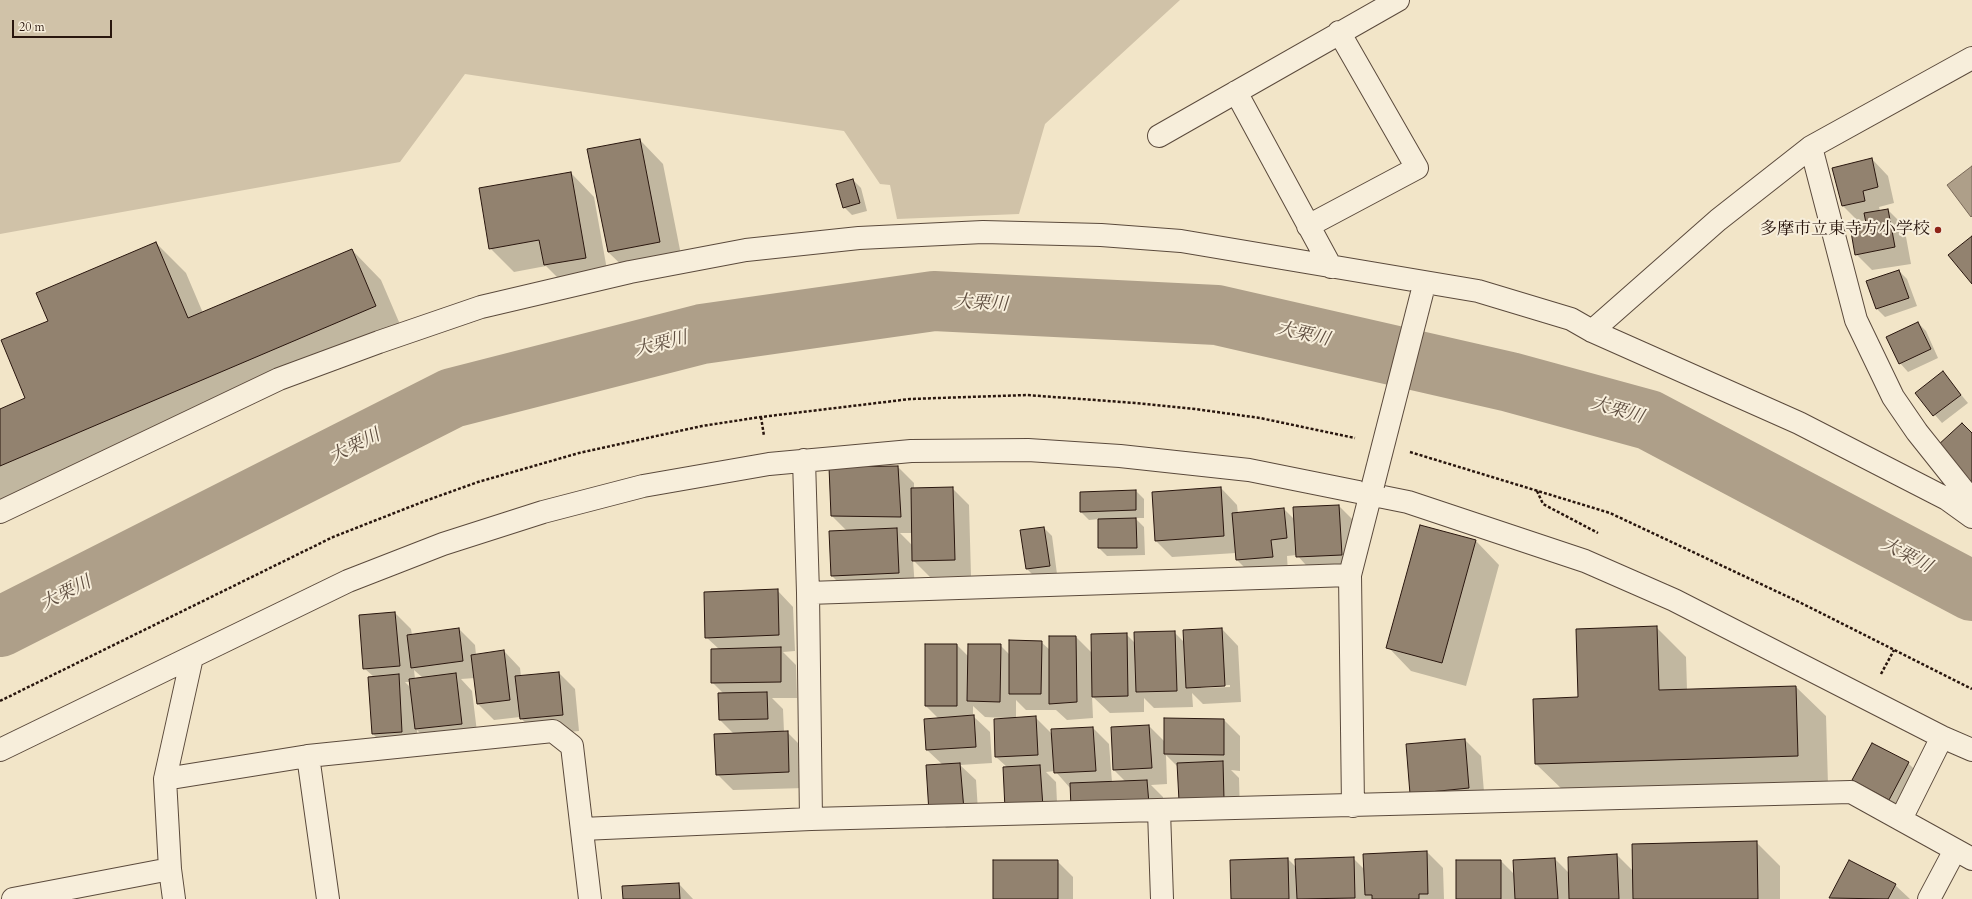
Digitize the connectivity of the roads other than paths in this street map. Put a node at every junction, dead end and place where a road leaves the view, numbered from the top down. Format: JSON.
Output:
{"nodes":[{"id":1,"x":1398,"y":0,"type":"edge"},
{"id":2,"x":1339,"y":32,"type":"junction"},
{"id":3,"x":1972,"y":58,"type":"edge"},
{"id":4,"x":1236,"y":92,"type":"junction"},
{"id":5,"x":1159,"y":136,"type":"dead end"},
{"id":6,"x":1811,"y":147,"type":"junction"},
{"id":7,"x":1308,"y":226,"type":"junction"},
{"id":8,"x":1331,"y":267,"type":"junction"},
{"id":9,"x":1423,"y":288,"type":"junction"},
{"id":10,"x":1592,"y":331,"type":"junction"},
{"id":11,"x":804,"y":460,"type":"junction"},
{"id":12,"x":1373,"y":490,"type":"junction"},
{"id":13,"x":1972,"y":501,"type":"edge"},
{"id":14,"x":0,"y":512,"type":"edge"},
{"id":15,"x":1972,"y":517,"type":"edge"},
{"id":16,"x":1350,"y":575,"type":"junction"},
{"id":17,"x":808,"y":593,"type":"junction"},
{"id":18,"x":192,"y":657,"type":"junction"},
{"id":19,"x":1942,"y":737,"type":"junction"},
{"id":20,"x":0,"y":750,"type":"edge"},
{"id":21,"x":1972,"y":750,"type":"edge"},
{"id":22,"x":308,"y":756,"type":"junction"},
{"id":23,"x":165,"y":779,"type":"junction"},
{"id":24,"x":1353,"y":806,"type":"junction"},
{"id":25,"x":1159,"y":811,"type":"junction"},
{"id":26,"x":811,"y":819,"type":"junction"},
{"id":27,"x":1900,"y":820,"type":"junction"},
{"id":28,"x":582,"y":829,"type":"junction"},
{"id":29,"x":1963,"y":854,"type":"edge"},
{"id":30,"x":170,"y":869,"type":"junction"},
{"id":31,"x":13,"y":899,"type":"edge"},
{"id":32,"x":174,"y":899,"type":"edge"},
{"id":33,"x":328,"y":899,"type":"edge"},
{"id":34,"x":590,"y":899,"type":"edge"},
{"id":35,"x":1162,"y":899,"type":"edge"},
{"id":36,"x":1929,"y":899,"type":"edge"}],
"edges":[{"from":1,"to":2,"type":"street"},
{"from":2,"to":4,"type":"street"},
{"from":2,"to":7,"type":"street"},
{"from":3,"to":6,"type":"street"},
{"from":4,"to":5,"type":"street"},
{"from":4,"to":7,"type":"street"},
{"from":6,"to":10,"type":"street"},
{"from":6,"to":13,"type":"street"},
{"from":7,"to":8,"type":"street"},
{"from":8,"to":9,"type":"street"},
{"from":8,"to":14,"type":"street"},
{"from":9,"to":10,"type":"street"},
{"from":9,"to":12,"type":"street","bridge":true},
{"from":10,"to":15,"type":"street"},
{"from":11,"to":12,"type":"street"},
{"from":11,"to":17,"type":"street"},
{"from":11,"to":18,"type":"street"},
{"from":12,"to":16,"type":"street"},
{"from":12,"to":19,"type":"street"},
{"from":16,"to":17,"type":"street"},
{"from":16,"to":24,"type":"street"},
{"from":17,"to":26,"type":"street"},
{"from":18,"to":20,"type":"street"},
{"from":18,"to":23,"type":"street"},
{"from":19,"to":21,"type":"street"},
{"from":19,"to":27,"type":"street"},
{"from":22,"to":23,"type":"street"},
{"from":22,"to":28,"type":"street"},
{"from":22,"to":33,"type":"street"},
{"from":23,"to":30,"type":"street"},
{"from":24,"to":25,"type":"street"},
{"from":24,"to":27,"type":"street"},
{"from":25,"to":26,"type":"street"},
{"from":25,"to":35,"type":"street"},
{"from":26,"to":28,"type":"street"},
{"from":27,"to":29,"type":"street"},
{"from":28,"to":34,"type":"street"},
{"from":29,"to":36,"type":"street"},
{"from":30,"to":31,"type":"street"},
{"from":30,"to":32,"type":"street"}]}
